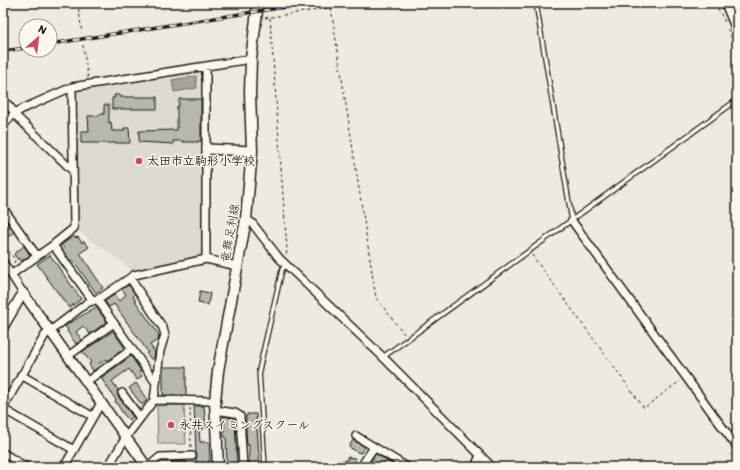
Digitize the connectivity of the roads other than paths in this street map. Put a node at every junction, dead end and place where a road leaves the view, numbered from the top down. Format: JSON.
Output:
{"nodes":[{"id":1,"x":258,"y":3,"type":"edge"},
{"id":2,"x":536,"y":3,"type":"edge"},
{"id":3,"x":727,"y":3,"type":"edge"},
{"id":4,"x":737,"y":27,"type":"edge"},
{"id":5,"x":251,"y":59,"type":"junction"},
{"id":6,"x":206,"y":66,"type":"junction"},
{"id":7,"x":72,"y":87,"type":"junction"},
{"id":8,"x":3,"y":99,"type":"edge"},
{"id":9,"x":737,"y":100,"type":"edge"},
{"id":10,"x":14,"y":113,"type":"junction"},
{"id":11,"x":3,"y":124,"type":"edge"},
{"id":12,"x":207,"y":149,"type":"junction"},
{"id":13,"x":252,"y":151,"type":"junction"},
{"id":14,"x":73,"y":170,"type":"junction"},
{"id":15,"x":3,"y":208,"type":"edge"},
{"id":16,"x":246,"y":219,"type":"junction"},
{"id":17,"x":572,"y":221,"type":"junction"},
{"id":18,"x":53,"y":245,"type":"junction"},
{"id":19,"x":38,"y":256,"type":"junction"},
{"id":20,"x":206,"y":259,"type":"junction"},
{"id":21,"x":3,"y":262,"type":"edge"},
{"id":22,"x":285,"y":264,"type":"junction"},
{"id":23,"x":237,"y":266,"type":"junction"},
{"id":24,"x":12,"y":274,"type":"junction"},
{"id":25,"x":130,"y":278,"type":"junction"},
{"id":26,"x":23,"y":293,"type":"junction"},
{"id":27,"x":95,"y":300,"type":"junction"},
{"id":28,"x":114,"y":323,"type":"junction"},
{"id":29,"x":3,"y":327,"type":"edge"},
{"id":30,"x":49,"y":331,"type":"junction"},
{"id":31,"x":132,"y":349,"type":"junction"},
{"id":32,"x":68,"y":356,"type":"junction"},
{"id":33,"x":383,"y":357,"type":"junction"},
{"id":34,"x":21,"y":376,"type":"junction"},
{"id":35,"x":86,"y":382,"type":"junction"},
{"id":36,"x":156,"y":382,"type":"junction"},
{"id":37,"x":122,"y":393,"type":"dead end"},
{"id":38,"x":154,"y":400,"type":"junction"},
{"id":39,"x":101,"y":403,"type":"junction"},
{"id":40,"x":215,"y":405,"type":"junction"},
{"id":41,"x":3,"y":408,"type":"edge"},
{"id":42,"x":92,"y":416,"type":"junction"},
{"id":43,"x":140,"y":418,"type":"junction"},
{"id":44,"x":126,"y":436,"type":"junction"},
{"id":45,"x":356,"y":436,"type":"dead end"},
{"id":46,"x":374,"y":446,"type":"junction"},
{"id":47,"x":737,"y":447,"type":"edge"},
{"id":48,"x":74,"y":450,"type":"junction"},
{"id":49,"x":3,"y":454,"type":"edge"},
{"id":50,"x":480,"y":454,"type":"junction"},
{"id":51,"x":192,"y":456,"type":"road end"},
{"id":52,"x":26,"y":467,"type":"edge"},
{"id":53,"x":64,"y":467,"type":"edge"},
{"id":54,"x":108,"y":467,"type":"edge"},
{"id":55,"x":147,"y":467,"type":"edge"},
{"id":56,"x":218,"y":467,"type":"edge"},
{"id":57,"x":243,"y":467,"type":"edge"},
{"id":58,"x":265,"y":467,"type":"edge"},
{"id":59,"x":364,"y":467,"type":"edge"},
{"id":60,"x":407,"y":467,"type":"edge"},
{"id":61,"x":475,"y":467,"type":"edge"},
{"id":62,"x":492,"y":467,"type":"edge"}],
"edges":[{"from":1,"to":5,"type":"main road","name":"竜舞足利線"},
{"from":2,"to":17,"type":"lane"},
{"from":3,"to":4,"type":"highway"},
{"from":5,"to":6,"type":"street"},
{"from":5,"to":13,"type":"main road","name":"竜舞足利線"},
{"from":6,"to":7,"type":"street"},
{"from":6,"to":12,"type":"street"},
{"from":7,"to":10,"type":"street"},
{"from":7,"to":14,"type":"street"},
{"from":8,"to":10,"type":"street"},
{"from":9,"to":17,"type":"lane"},
{"from":10,"to":11,"type":"street"},
{"from":10,"to":14,"type":"street"},
{"from":12,"to":13,"type":"street"},
{"from":12,"to":20,"type":"street"},
{"from":13,"to":16,"type":"main road","name":"竜舞足利線"},
{"from":14,"to":18,"type":"street"},
{"from":15,"to":19,"type":"street"},
{"from":16,"to":22,"type":"street"},
{"from":16,"to":23,"type":"main road","name":"竜舞足利線"},
{"from":17,"to":33,"type":"lane"},
{"from":17,"to":47,"type":"street"},
{"from":18,"to":19,"type":"street"},
{"from":18,"to":27,"type":"street"},
{"from":19,"to":24,"type":"street"},
{"from":20,"to":23,"type":"street"},
{"from":20,"to":25,"type":"street"},
{"from":21,"to":24,"type":"street"},
{"from":22,"to":33,"type":"street"},
{"from":22,"to":58,"type":"lane"},
{"from":23,"to":40,"type":"main road","name":"竜舞足利線"},
{"from":24,"to":26,"type":"street"},
{"from":25,"to":27,"type":"street"},
{"from":25,"to":36,"type":"street"},
{"from":26,"to":29,"type":"street"},
{"from":26,"to":30,"type":"street"},
{"from":27,"to":28,"type":"street"},
{"from":27,"to":30,"type":"street"},
{"from":28,"to":31,"type":"street"},
{"from":28,"to":32,"type":"street"},
{"from":30,"to":32,"type":"street"},
{"from":30,"to":34,"type":"street"},
{"from":31,"to":35,"type":"street"},
{"from":31,"to":36,"type":"street"},
{"from":32,"to":35,"type":"street"},
{"from":33,"to":50,"type":"street"},
{"from":34,"to":41,"type":"street"},
{"from":34,"to":42,"type":"street"},
{"from":35,"to":39,"type":"street"},
{"from":36,"to":38,"type":"street"},
{"from":37,"to":43,"type":"street"},
{"from":38,"to":40,"type":"street"},
{"from":38,"to":43,"type":"street"},
{"from":39,"to":42,"type":"street"},
{"from":39,"to":44,"type":"street"},
{"from":40,"to":56,"type":"main road","name":"竜舞足利線"},
{"from":40,"to":57,"type":"street"},
{"from":41,"to":48,"type":"street"},
{"from":42,"to":48,"type":"street"},
{"from":43,"to":44,"type":"street"},
{"from":44,"to":54,"type":"street"},
{"from":44,"to":55,"type":"street"},
{"from":45,"to":46,"type":"street"},
{"from":46,"to":59,"type":"street"},
{"from":46,"to":60,"type":"street"},
{"from":48,"to":53,"type":"street"},
{"from":49,"to":52,"type":"street"},
{"from":50,"to":61,"type":"street"},
{"from":50,"to":62,"type":"street"},
{"from":51,"to":55,"type":"street"}]}
